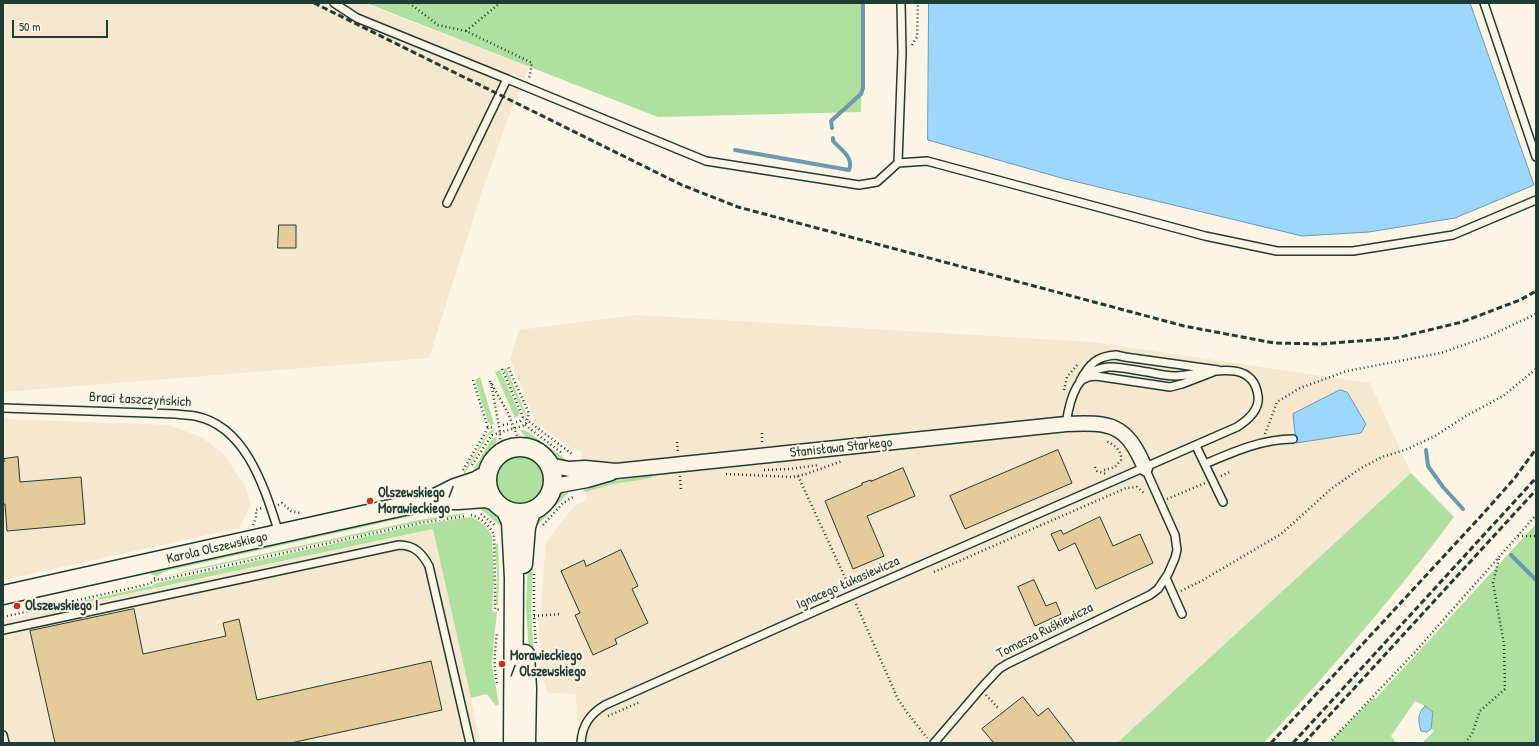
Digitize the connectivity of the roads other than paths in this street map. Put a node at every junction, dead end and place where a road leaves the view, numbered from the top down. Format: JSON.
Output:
{"nodes":[{"id":1,"x":334,"y":3,"type":"edge"},
{"id":2,"x":901,"y":3,"type":"edge"},
{"id":3,"x":1484,"y":3,"type":"edge"},
{"id":4,"x":507,"y":79,"type":"junction"},
{"id":5,"x":1536,"y":157,"type":"edge"},
{"id":6,"x":898,"y":163,"type":"junction"},
{"id":7,"x":1536,"y":200,"type":"edge"},
{"id":8,"x":447,"y":204,"type":"dead end"},
{"id":9,"x":1218,"y":370,"type":"junction"},
{"id":10,"x":1080,"y":381,"type":"junction"},
{"id":11,"x":3,"y":408,"type":"edge"},
{"id":12,"x":1066,"y":424,"type":"junction"},
{"id":13,"x":1293,"y":439,"type":"dead end"},
{"id":14,"x":1196,"y":446,"type":"junction"},
{"id":15,"x":1205,"y":464,"type":"junction"},
{"id":16,"x":549,"y":465,"type":"junction"},
{"id":17,"x":1145,"y":468,"type":"junction"},
{"id":18,"x":616,"y":471,"type":"junction"},
{"id":19,"x":487,"y":475,"type":"junction"},
{"id":20,"x":552,"y":489,"type":"junction"},
{"id":21,"x":431,"y":500,"type":"junction"},
{"id":22,"x":1223,"y":502,"type":"dead end"},
{"id":23,"x":499,"y":505,"type":"junction"},
{"id":24,"x":531,"y":512,"type":"junction"},
{"id":25,"x":279,"y":534,"type":"junction"},
{"id":26,"x":1166,"y":578,"type":"junction"},
{"id":27,"x":3,"y":595,"type":"edge"},
{"id":28,"x":1182,"y":614,"type":"dead end"},
{"id":29,"x":3,"y":630,"type":"edge"},
{"id":30,"x":3,"y":735,"type":"edge"},
{"id":31,"x":931,"y":741,"type":"edge"},
{"id":32,"x":5,"y":743,"type":"edge"},
{"id":33,"x":470,"y":743,"type":"edge"},
{"id":34,"x":513,"y":743,"type":"edge"},
{"id":35,"x":526,"y":743,"type":"edge"},
{"id":36,"x":581,"y":743,"type":"edge"}],
"edges":[{"from":1,"to":4,"type":"lane"},
{"from":2,"to":6,"type":"lane"},
{"from":3,"to":5,"type":"lane"},
{"from":4,"to":6,"type":"lane"},
{"from":4,"to":8,"type":"lane"},
{"from":6,"to":7,"type":"lane"},
{"from":9,"to":10,"type":"lane"},
{"from":9,"to":10,"type":"lane"},
{"from":9,"to":10,"type":"lane"},
{"from":9,"to":14,"type":"lane","name":"Ignacego Łukasiewicza"},
{"from":10,"to":12,"type":"lane"},
{"from":11,"to":25,"type":"lane","name":"Braci Łaszczyńskich"},
{"from":12,"to":17,"type":"street","name":"Stanisława Starkego"},
{"from":12,"to":18,"type":"street","name":"Stanisława Starkego"},
{"from":13,"to":15,"type":"lane"},
{"from":14,"to":15,"type":"lane"},
{"from":14,"to":17,"type":"lane","name":"Ignacego Łukasiewicza"},
{"from":15,"to":22,"type":"lane"},
{"from":16,"to":18,"type":"street"},
{"from":16,"to":19,"type":"street"},
{"from":16,"to":20,"type":"street"},
{"from":17,"to":26,"type":"lane","name":"Tomasza Ruśkiewicza"},
{"from":17,"to":36,"type":"lane","name":"Ignacego Łukasiewicza"},
{"from":18,"to":20,"type":"street"},
{"from":19,"to":21,"type":"street","name":"Karola Olszewskiego"},
{"from":19,"to":23,"type":"street"},
{"from":20,"to":24,"type":"street"},
{"from":21,"to":23,"type":"street","name":"Karola Olszewskiego"},
{"from":21,"to":25,"type":"street","name":"Karola Olszewskiego"},
{"from":23,"to":24,"type":"street"},
{"from":23,"to":34,"type":"street"},
{"from":24,"to":35,"type":"street"},
{"from":25,"to":27,"type":"street","name":"Karola Olszewskiego"},
{"from":26,"to":28,"type":"lane"},
{"from":26,"to":31,"type":"lane","name":"Tomasza Ruśkiewicza"},
{"from":29,"to":33,"type":"lane"},
{"from":30,"to":32,"type":"lane"}]}
